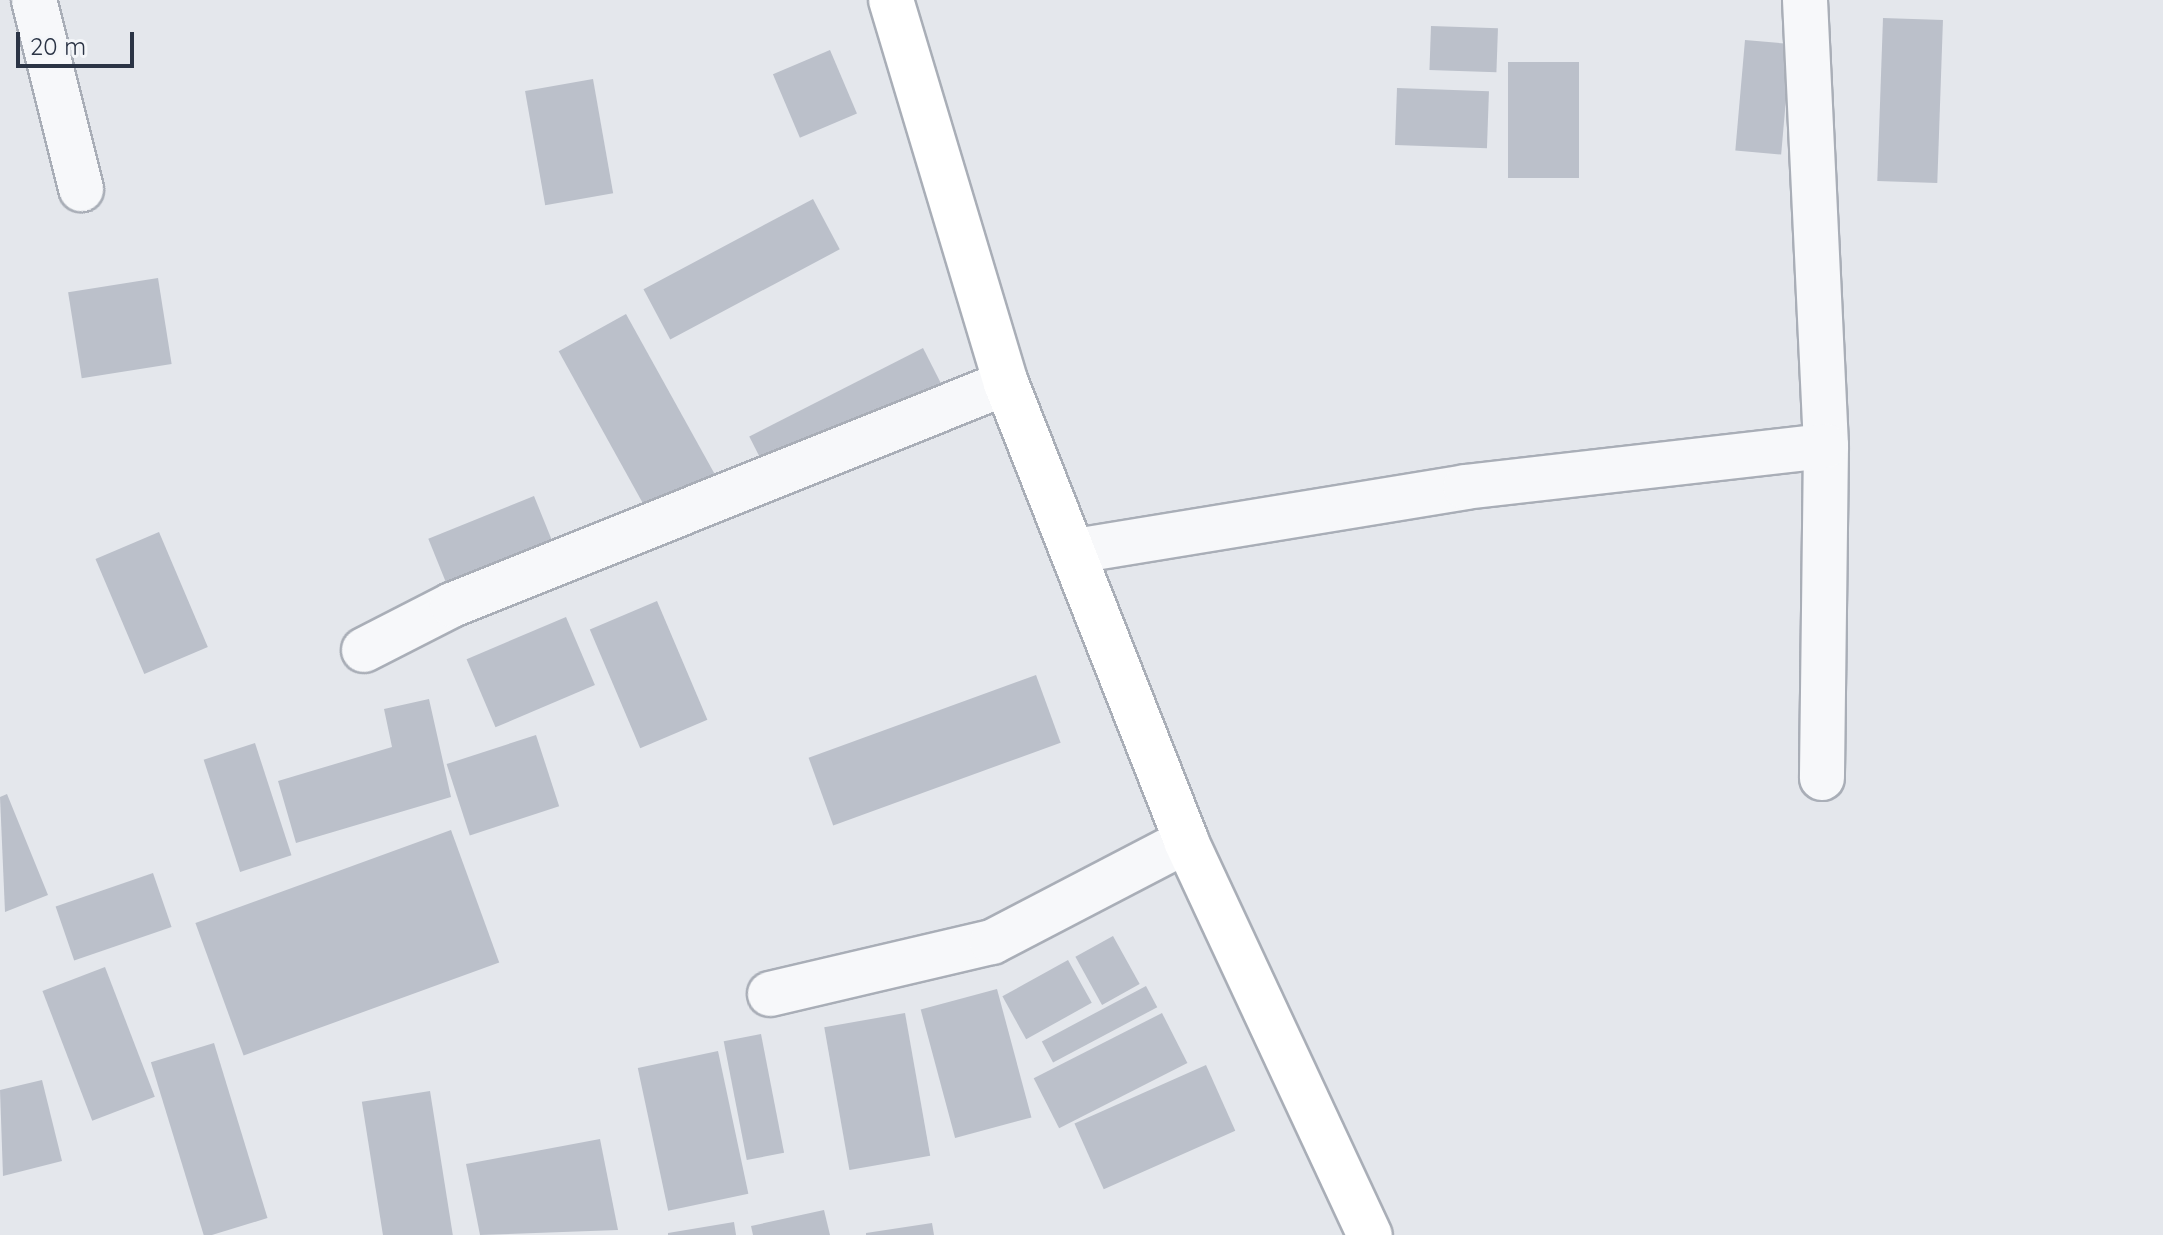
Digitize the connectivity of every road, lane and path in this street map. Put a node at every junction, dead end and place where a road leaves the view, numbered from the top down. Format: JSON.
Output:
{"nodes":[{"id":1,"x":34,"y":0,"type":"edge"},
{"id":2,"x":891,"y":0,"type":"edge"},
{"id":3,"x":1805,"y":0,"type":"edge"},
{"id":4,"x":81,"y":189,"type":"dead end"},
{"id":5,"x":1006,"y":383,"type":"junction"},
{"id":6,"x":1826,"y":446,"type":"junction"},
{"id":7,"x":1076,"y":551,"type":"junction"},
{"id":8,"x":364,"y":650,"type":"dead end"},
{"id":9,"x":1822,"y":778,"type":"dead end"},
{"id":10,"x":1186,"y":841,"type":"junction"},
{"id":11,"x":770,"y":994,"type":"dead end"},
{"id":12,"x":1370,"y":1235,"type":"edge"}],
"edges":[{"from":1,"to":4,"type":"street"},
{"from":2,"to":5,"type":"main road"},
{"from":3,"to":6,"type":"street"},
{"from":5,"to":7,"type":"main road"},
{"from":5,"to":8,"type":"street"},
{"from":6,"to":7,"type":"street"},
{"from":6,"to":9,"type":"street"},
{"from":7,"to":10,"type":"main road"},
{"from":10,"to":11,"type":"street"},
{"from":10,"to":12,"type":"main road"}]}
